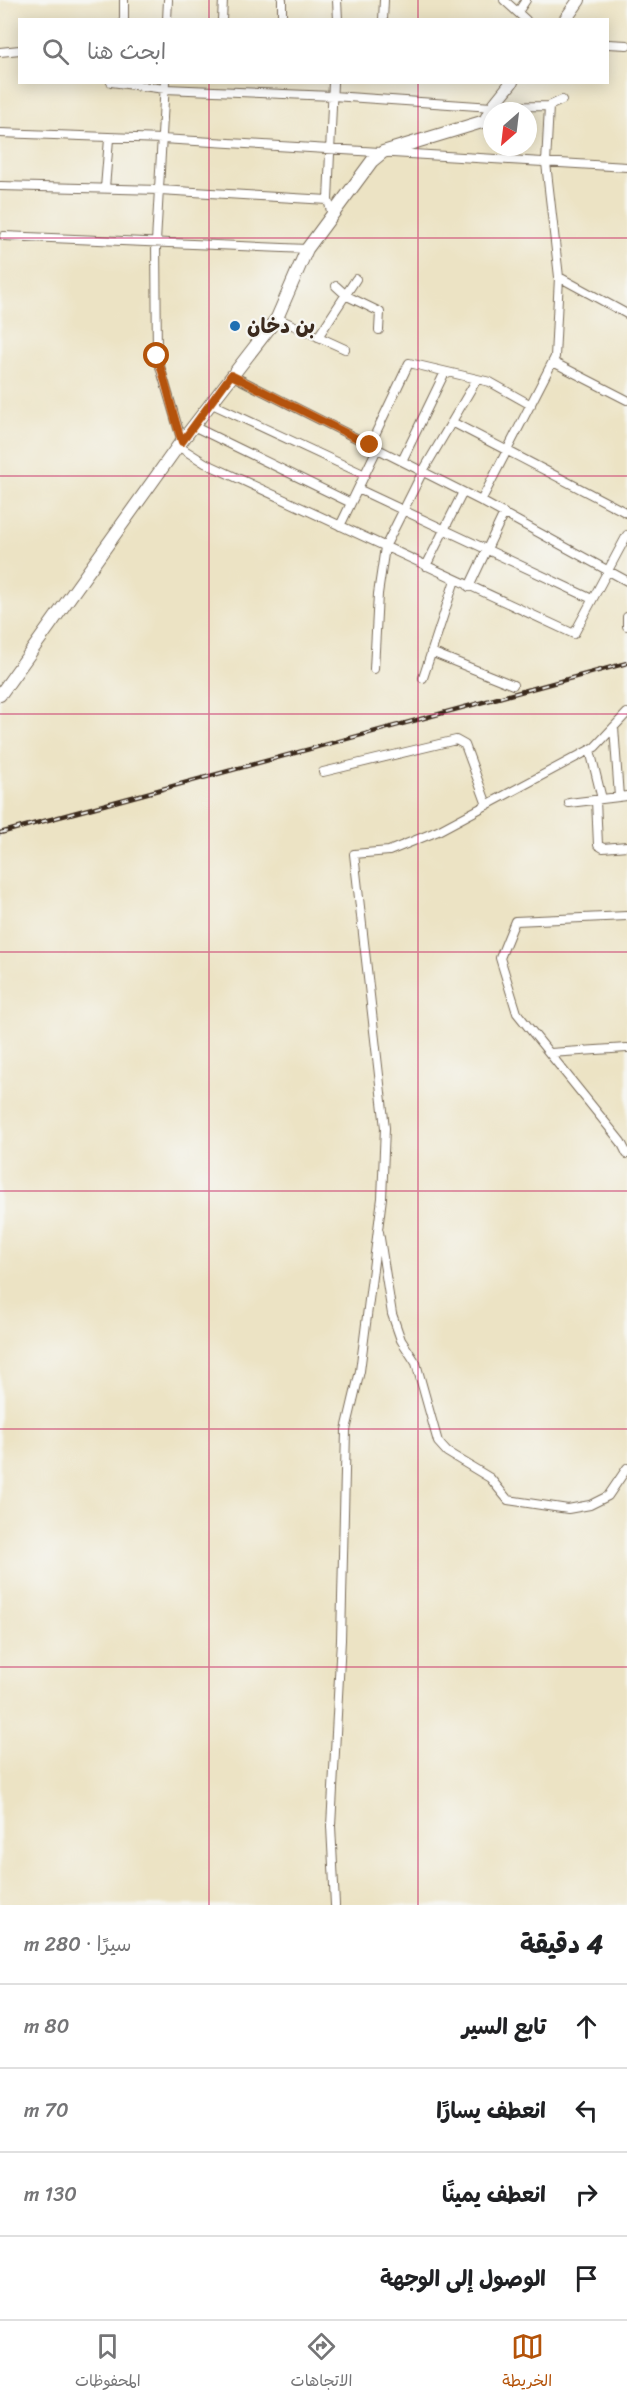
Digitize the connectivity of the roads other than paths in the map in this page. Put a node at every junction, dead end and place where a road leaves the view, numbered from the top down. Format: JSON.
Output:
{"nodes":[{"id":1,"x":124,"y":0,"type":"edge"},
{"id":2,"x":168,"y":0,"type":"edge"},
{"id":3,"x":223,"y":0,"type":"edge"},
{"id":4,"x":282,"y":0,"type":"edge"},
{"id":5,"x":338,"y":0,"type":"edge"},
{"id":6,"x":384,"y":0,"type":"edge"},
{"id":7,"x":504,"y":0,"type":"edge"},
{"id":8,"x":526,"y":0,"type":"edge"},
{"id":9,"x":579,"y":0,"type":"edge"},
{"id":10,"x":518,"y":12,"type":"junction"},
{"id":11,"x":124,"y":18,"type":"edge"},
{"id":12,"x":167,"y":18,"type":"edge"},
{"id":13,"x":222,"y":18,"type":"edge"},
{"id":14,"x":282,"y":18,"type":"edge"},
{"id":15,"x":338,"y":18,"type":"edge"},
{"id":16,"x":383,"y":18,"type":"edge"},
{"id":17,"x":524,"y":18,"type":"edge"},
{"id":18,"x":566,"y":18,"type":"edge"},
{"id":19,"x":609,"y":44,"type":"edge"},
{"id":20,"x":627,"y":45,"type":"edge"},
{"id":21,"x":18,"y":50,"type":"edge"},
{"id":22,"x":0,"y":52,"type":"edge"},
{"id":23,"x":138,"y":84,"type":"edge"},
{"id":24,"x":333,"y":84,"type":"edge"},
{"id":25,"x":510,"y":84,"type":"edge"},
{"id":26,"x":165,"y":86,"type":"edge"},
{"id":27,"x":333,"y":96,"type":"junction"},
{"id":28,"x":562,"y":100,"type":"dead end"},
{"id":29,"x":496,"y":102,"type":"edge"},
{"id":30,"x":483,"y":106,"type":"edge"},
{"id":31,"x":537,"y":106,"type":"edge"},
{"id":32,"x":549,"y":106,"type":"junction"},
{"id":33,"x":483,"y":122,"type":"edge"},
{"id":34,"x":0,"y":133,"type":"edge"},
{"id":35,"x":109,"y":139,"type":"junction"},
{"id":36,"x":162,"y":140,"type":"junction"},
{"id":37,"x":329,"y":150,"type":"junction"},
{"id":38,"x":383,"y":152,"type":"junction"},
{"id":39,"x":546,"y":163,"type":"junction"},
{"id":40,"x":627,"y":167,"type":"edge"},
{"id":41,"x":0,"y":186,"type":"edge"},
{"id":42,"x":105,"y":188,"type":"junction"},
{"id":43,"x":160,"y":190,"type":"junction"},
{"id":44,"x":328,"y":200,"type":"junction"},
{"id":45,"x":332,"y":215,"type":"junction"},
{"id":46,"x":4,"y":236,"type":"dead end"},
{"id":47,"x":156,"y":242,"type":"junction"},
{"id":48,"x":307,"y":249,"type":"junction"},
{"id":49,"x":559,"y":277,"type":"junction"},
{"id":50,"x":356,"y":279,"type":"dead end"},
{"id":51,"x":336,"y":286,"type":"dead end"},
{"id":52,"x":347,"y":296,"type":"junction"},
{"id":53,"x":627,"y":314,"type":"edge"},
{"id":54,"x":277,"y":318,"type":"junction"},
{"id":55,"x":379,"y":330,"type":"dead end"},
{"id":56,"x":318,"y":337,"type":"junction"},
{"id":57,"x":345,"y":349,"type":"dead end"},
{"id":58,"x":553,"y":362,"type":"junction"},
{"id":59,"x":445,"y":372,"type":"junction"},
{"id":60,"x":231,"y":375,"type":"junction"},
{"id":61,"x":477,"y":379,"type":"junction"},
{"id":62,"x":627,"y":400,"type":"edge"},
{"id":63,"x":210,"y":403,"type":"junction"},
{"id":64,"x":531,"y":405,"type":"junction"},
{"id":65,"x":452,"y":422,"type":"junction"},
{"id":66,"x":193,"y":426,"type":"junction"},
{"id":67,"x":180,"y":444,"type":"junction"},
{"id":68,"x":373,"y":447,"type":"junction"},
{"id":69,"x":506,"y":453,"type":"junction"},
{"id":70,"x":402,"y":461,"type":"junction"},
{"id":71,"x":423,"y":471,"type":"junction"},
{"id":72,"x":365,"y":475,"type":"junction"},
{"id":73,"x":358,"y":489,"type":"junction"},
{"id":74,"x":463,"y":492,"type":"junction"},
{"id":75,"x":481,"y":501,"type":"junction"},
{"id":76,"x":351,"y":503,"type":"junction"},
{"id":77,"x":403,"y":511,"type":"junction"},
{"id":78,"x":504,"y":513,"type":"junction"},
{"id":79,"x":627,"y":513,"type":"edge"},
{"id":80,"x":340,"y":526,"type":"junction"},
{"id":81,"x":444,"y":530,"type":"junction"},
{"id":82,"x":627,"y":535,"type":"edge"},
{"id":83,"x":385,"y":547,"type":"junction"},
{"id":84,"x":487,"y":550,"type":"junction"},
{"id":85,"x":426,"y":567,"type":"junction"},
{"id":86,"x":608,"y":570,"type":"junction"},
{"id":87,"x":455,"y":580,"type":"junction"},
{"id":88,"x":627,"y":581,"type":"edge"},
{"id":89,"x":469,"y":587,"type":"junction"},
{"id":90,"x":592,"y":599,"type":"junction"},
{"id":91,"x":627,"y":618,"type":"edge"},
{"id":92,"x":627,"y":626,"type":"edge"},
{"id":93,"x":432,"y":652,"type":"junction"},
{"id":94,"x":375,"y":669,"type":"dead end"},
{"id":95,"x":423,"y":678,"type":"dead end"},
{"id":96,"x":513,"y":685,"type":"dead end"},
{"id":97,"x":0,"y":695,"type":"edge"},
{"id":98,"x":627,"y":713,"type":"edge"},
{"id":99,"x":614,"y":727,"type":"junction"},
{"id":100,"x":590,"y":750,"type":"junction"},
{"id":101,"x":323,"y":772,"type":"dead end"},
{"id":102,"x":623,"y":796,"type":"edge"},
{"id":103,"x":599,"y":799,"type":"junction"},
{"id":104,"x":569,"y":803,"type":"dead end"},
{"id":105,"x":487,"y":805,"type":"junction"},
{"id":106,"x":627,"y":846,"type":"edge"},
{"id":107,"x":627,"y":916,"type":"edge"},
{"id":108,"x":627,"y":1048,"type":"edge"},
{"id":109,"x":550,"y":1053,"type":"junction"},
{"id":110,"x":627,"y":1154,"type":"edge"},
{"id":111,"x":378,"y":1230,"type":"junction"},
{"id":112,"x":627,"y":1468,"type":"edge"},
{"id":113,"x":335,"y":1905,"type":"edge"}],
"edges":[{"from":1,"to":11,"type":"street"},
{"from":2,"to":12,"type":"street"},
{"from":3,"to":13,"type":"street"},
{"from":4,"to":14,"type":"street"},
{"from":5,"to":15,"type":"street"},
{"from":6,"to":16,"type":"street"},
{"from":7,"to":10,"type":"street"},
{"from":8,"to":10,"type":"street"},
{"from":9,"to":18,"type":"street"},
{"from":10,"to":17,"type":"street"},
{"from":19,"to":20,"type":"street"},
{"from":21,"to":22,"type":"street"},
{"from":23,"to":26,"type":"street"},
{"from":24,"to":27,"type":"street"},
{"from":25,"to":29,"type":"street"},
{"from":26,"to":27,"type":"street"},
{"from":26,"to":36,"type":"street"},
{"from":27,"to":30,"type":"street"},
{"from":27,"to":37,"type":"street"},
{"from":28,"to":32,"type":"street"},
{"from":31,"to":32,"type":"street"},
{"from":32,"to":39,"type":"street"},
{"from":33,"to":38,"type":"street"},
{"from":34,"to":35,"type":"street"},
{"from":35,"to":36,"type":"street"},
{"from":35,"to":42,"type":"street"},
{"from":36,"to":37,"type":"street"},
{"from":36,"to":43,"type":"street"},
{"from":37,"to":38,"type":"street"},
{"from":37,"to":44,"type":"street"},
{"from":38,"to":39,"type":"street"},
{"from":38,"to":45,"type":"street"},
{"from":39,"to":40,"type":"street"},
{"from":39,"to":49,"type":"street"},
{"from":41,"to":42,"type":"street"},
{"from":42,"to":43,"type":"street"},
{"from":43,"to":44,"type":"street"},
{"from":43,"to":47,"type":"street"},
{"from":44,"to":45,"type":"street"},
{"from":45,"to":48,"type":"street"},
{"from":46,"to":47,"type":"street"},
{"from":47,"to":48,"type":"street"},
{"from":47,"to":67,"type":"street"},
{"from":48,"to":54,"type":"street"},
{"from":49,"to":53,"type":"street"},
{"from":49,"to":58,"type":"street"},
{"from":50,"to":52,"type":"street"},
{"from":51,"to":52,"type":"street"},
{"from":52,"to":55,"type":"street"},
{"from":52,"to":56,"type":"street"},
{"from":54,"to":56,"type":"street"},
{"from":54,"to":60,"type":"street"},
{"from":56,"to":57,"type":"street"},
{"from":58,"to":62,"type":"street"},
{"from":58,"to":64,"type":"street"},
{"from":59,"to":61,"type":"street"},
{"from":59,"to":68,"type":"street"},
{"from":59,"to":70,"type":"street"},
{"from":60,"to":63,"type":"street"},
{"from":60,"to":68,"type":"street"},
{"from":61,"to":64,"type":"street"},
{"from":61,"to":65,"type":"street"},
{"from":63,"to":66,"type":"street"},
{"from":63,"to":72,"type":"street"},
{"from":64,"to":69,"type":"street"},
{"from":65,"to":69,"type":"street"},
{"from":65,"to":71,"type":"street"},
{"from":66,"to":67,"type":"street"},
{"from":66,"to":76,"type":"street"},
{"from":67,"to":80,"type":"street"},
{"from":67,"to":97,"type":"street"},
{"from":68,"to":70,"type":"street"},
{"from":68,"to":72,"type":"street"},
{"from":69,"to":75,"type":"street"},
{"from":69,"to":79,"type":"street"},
{"from":70,"to":71,"type":"street"},
{"from":71,"to":74,"type":"street"},
{"from":71,"to":77,"type":"street"},
{"from":72,"to":73,"type":"street"},
{"from":73,"to":76,"type":"street"},
{"from":73,"to":77,"type":"street"},
{"from":74,"to":75,"type":"street"},
{"from":74,"to":81,"type":"street"},
{"from":75,"to":78,"type":"street"},
{"from":76,"to":80,"type":"street"},
{"from":77,"to":81,"type":"street"},
{"from":77,"to":83,"type":"street"},
{"from":78,"to":84,"type":"street"},
{"from":78,"to":86,"type":"street"},
{"from":80,"to":83,"type":"street"},
{"from":81,"to":84,"type":"street"},
{"from":81,"to":85,"type":"street"},
{"from":82,"to":86,"type":"street"},
{"from":83,"to":85,"type":"street"},
{"from":83,"to":94,"type":"street"},
{"from":84,"to":89,"type":"street"},
{"from":84,"to":90,"type":"street"},
{"from":85,"to":87,"type":"street"},
{"from":86,"to":88,"type":"street"},
{"from":86,"to":90,"type":"street"},
{"from":87,"to":89,"type":"street"},
{"from":87,"to":93,"type":"street"},
{"from":89,"to":90,"type":"street"},
{"from":91,"to":92,"type":"street"},
{"from":93,"to":95,"type":"street"},
{"from":93,"to":96,"type":"street"},
{"from":98,"to":99,"type":"street"},
{"from":99,"to":100,"type":"street"},
{"from":99,"to":102,"type":"street"},
{"from":100,"to":103,"type":"street"},
{"from":100,"to":105,"type":"street"},
{"from":101,"to":105,"type":"street"},
{"from":102,"to":103,"type":"street"},
{"from":103,"to":104,"type":"street"},
{"from":103,"to":106,"type":"street"},
{"from":105,"to":111,"type":"street"},
{"from":107,"to":109,"type":"street"},
{"from":108,"to":109,"type":"street"},
{"from":109,"to":110,"type":"street"},
{"from":111,"to":112,"type":"street"},
{"from":111,"to":113,"type":"street"}]}
